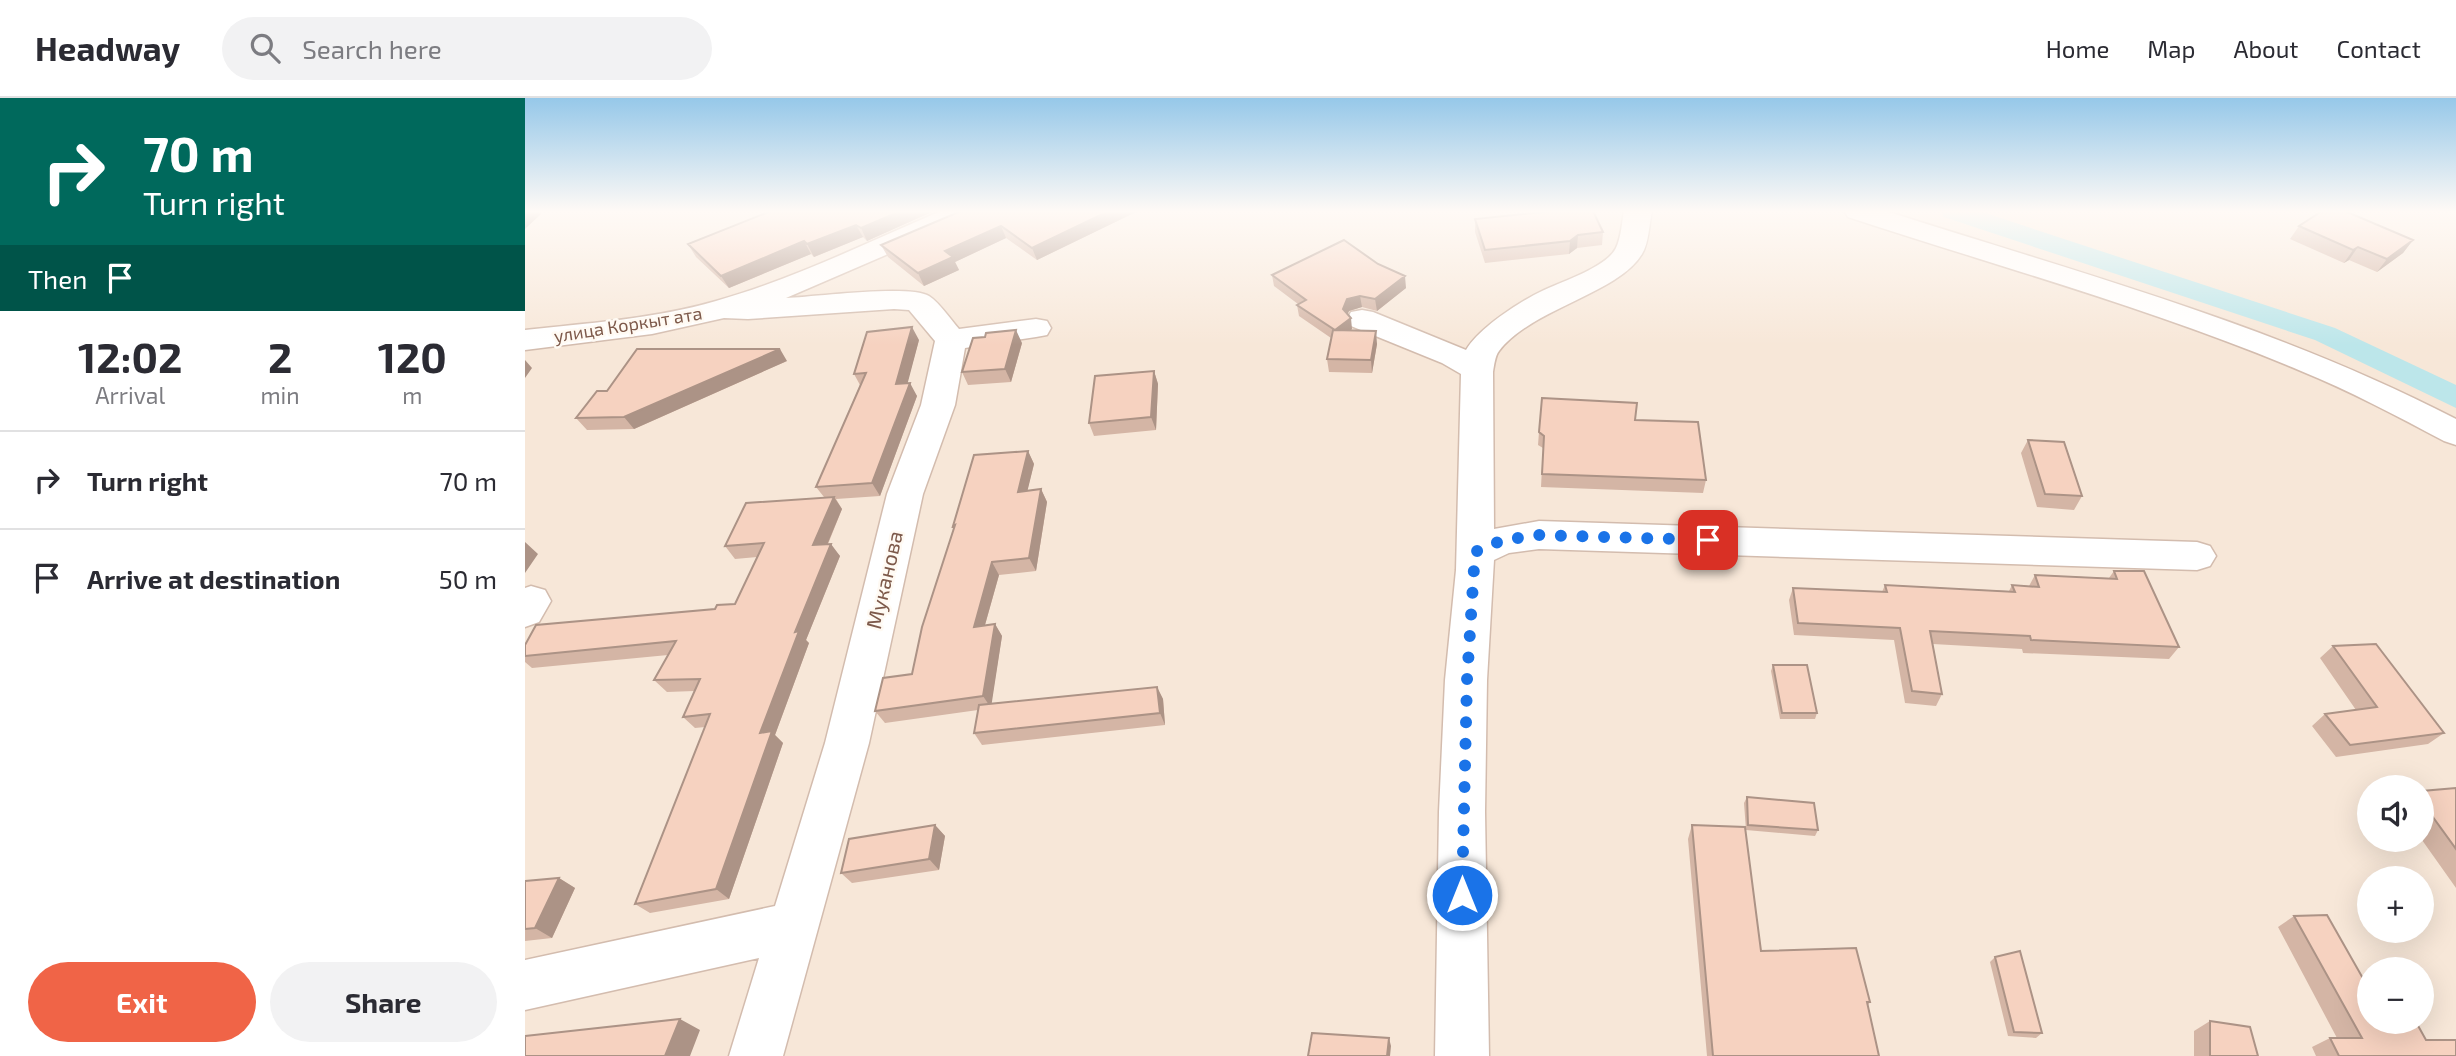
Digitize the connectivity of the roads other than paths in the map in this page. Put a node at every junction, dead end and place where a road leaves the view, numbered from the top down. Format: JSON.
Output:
{"nodes":[{"id":1,"x":864,"y":256,"type":"edge"},
{"id":2,"x":1625,"y":256,"type":"edge"},
{"id":3,"x":1993,"y":256,"type":"edge"},
{"id":4,"x":725,"y":309,"type":"junction"},
{"id":5,"x":1362,"y":319,"type":"dead end"},
{"id":6,"x":1037,"y":328,"type":"dead end"},
{"id":7,"x":525,"y":340,"type":"edge"},
{"id":8,"x":951,"y":340,"type":"junction"},
{"id":9,"x":1478,"y":370,"type":"junction"},
{"id":10,"x":2456,"y":433,"type":"edge"},
{"id":11,"x":1475,"y":552,"type":"junction"},
{"id":12,"x":2197,"y":556,"type":"dead end"},
{"id":13,"x":794,"y":926,"type":"junction"},
{"id":14,"x":525,"y":985,"type":"edge"},
{"id":15,"x":757,"y":1056,"type":"edge"},
{"id":16,"x":1462,"y":1056,"type":"edge"}],
"edges":[{"from":1,"to":4,"type":"street","name":"улица Коркыт ата"},
{"from":2,"to":9,"type":"street"},
{"from":3,"to":10,"type":"street"},
{"from":4,"to":7,"type":"street","name":"улица Коркыт ата"},
{"from":4,"to":8,"type":"street"},
{"from":5,"to":9,"type":"street"},
{"from":6,"to":8,"type":"street"},
{"from":8,"to":13,"type":"street","name":"Муканова"},
{"from":9,"to":11,"type":"street"},
{"from":11,"to":12,"type":"street"},
{"from":11,"to":16,"type":"street"},
{"from":13,"to":14,"type":"street"},
{"from":13,"to":15,"type":"street","name":"Муканова"}]}
